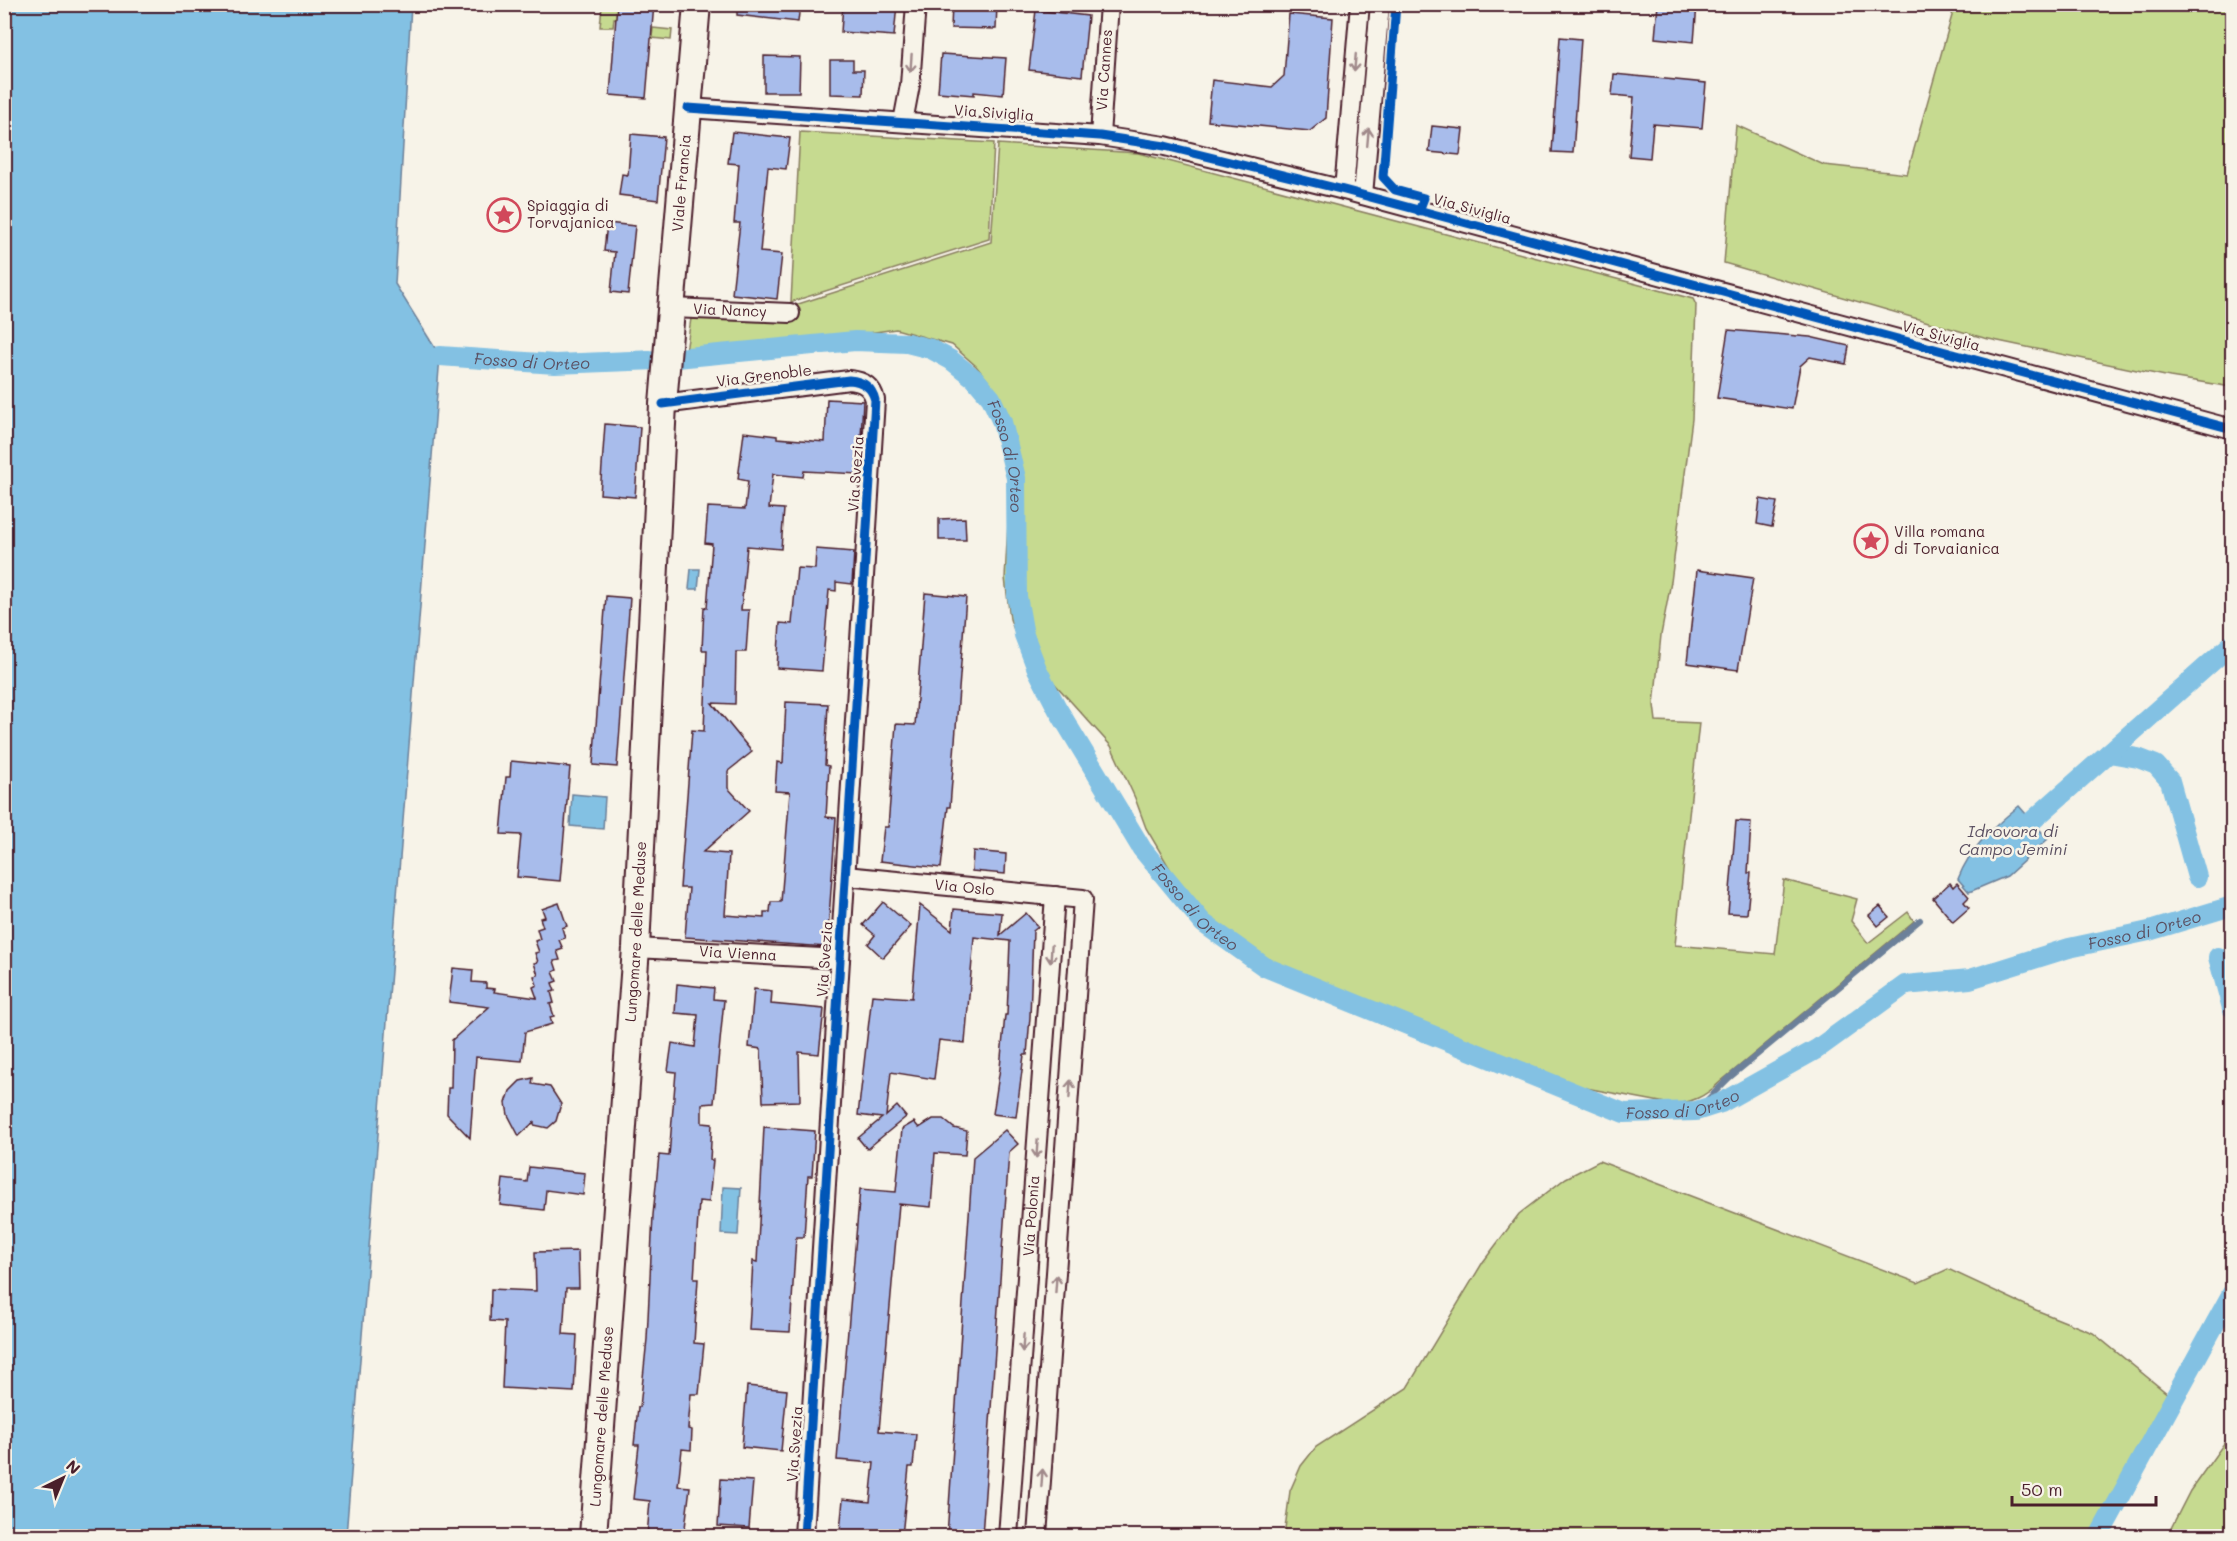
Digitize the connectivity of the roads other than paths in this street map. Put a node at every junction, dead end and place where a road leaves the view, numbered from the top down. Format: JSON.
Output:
{"nodes":[{"id":1,"x":698,"y":4,"type":"edge"},
{"id":2,"x":916,"y":4,"type":"edge"},
{"id":3,"x":1109,"y":4,"type":"edge"},
{"id":4,"x":1360,"y":4,"type":"edge"},
{"id":5,"x":1380,"y":4,"type":"edge"},
{"id":6,"x":688,"y":108,"type":"junction"},
{"id":7,"x":903,"y":122,"type":"junction"},
{"id":8,"x":1100,"y":136,"type":"junction"},
{"id":9,"x":1344,"y":190,"type":"junction"},
{"id":10,"x":1363,"y":195,"type":"junction"},
{"id":11,"x":790,"y":313,"type":"dead end"},
{"id":12,"x":671,"y":316,"type":"junction"},
{"id":13,"x":867,"y":386,"type":"joint"},
{"id":14,"x":663,"y":399,"type":"junction"},
{"id":15,"x":2232,"y":429,"type":"edge"},
{"id":16,"x":845,"y":876,"type":"junction"},
{"id":17,"x":1055,"y":896,"type":"junction"},
{"id":18,"x":1083,"y":899,"type":"joint"},
{"id":19,"x":636,"y":948,"type":"junction"},
{"id":20,"x":840,"y":959,"type":"junction"},
{"id":21,"x":593,"y":1536,"type":"edge"},
{"id":22,"x":804,"y":1536,"type":"edge"},
{"id":23,"x":1008,"y":1536,"type":"edge"},
{"id":24,"x":1038,"y":1536,"type":"edge"}],
"edges":[{"from":1,"to":6,"type":"main road","name":"Viale Francia"},
{"from":2,"to":7,"type":"street","one_way":true},
{"from":3,"to":8,"type":"street","name":"Via Cannes"},
{"from":4,"to":9,"type":"street","one_way":true},
{"from":10,"to":5,"type":"street","one_way":true},
{"from":6,"to":7,"type":"street","name":"Via Siviglia"},
{"from":6,"to":12,"type":"main road","name":"Viale Francia"},
{"from":7,"to":8,"type":"street","name":"Via Siviglia"},
{"from":8,"to":9,"type":"street","name":"Via Siviglia"},
{"from":9,"to":10,"type":"street","name":"Via Siviglia"},
{"from":10,"to":15,"type":"street","name":"Via Siviglia"},
{"from":11,"to":12,"type":"street","name":"Via Nancy"},
{"from":12,"to":14,"type":"main road","name":"Lungomare delle Meduse"},
{"from":13,"to":14,"type":"street","name":"Via Grenoble"},
{"from":13,"to":16,"type":"street","name":"Via Svezia"},
{"from":14,"to":19,"type":"main road","name":"Lungomare delle Meduse"},
{"from":16,"to":17,"type":"street","name":"Via Oslo"},
{"from":16,"to":20,"type":"street","name":"Via Svezia"},
{"from":17,"to":18,"type":"street","name":"Via Oslo"},
{"from":17,"to":23,"type":"street","name":"Via Polonia","one_way":true},
{"from":24,"to":18,"type":"street","name":"Via Polonia","one_way":true},
{"from":19,"to":20,"type":"street","name":"Via Vienna"},
{"from":19,"to":21,"type":"main road","name":"Lungomare delle Meduse"},
{"from":20,"to":22,"type":"street","name":"Via Svezia"}]}
